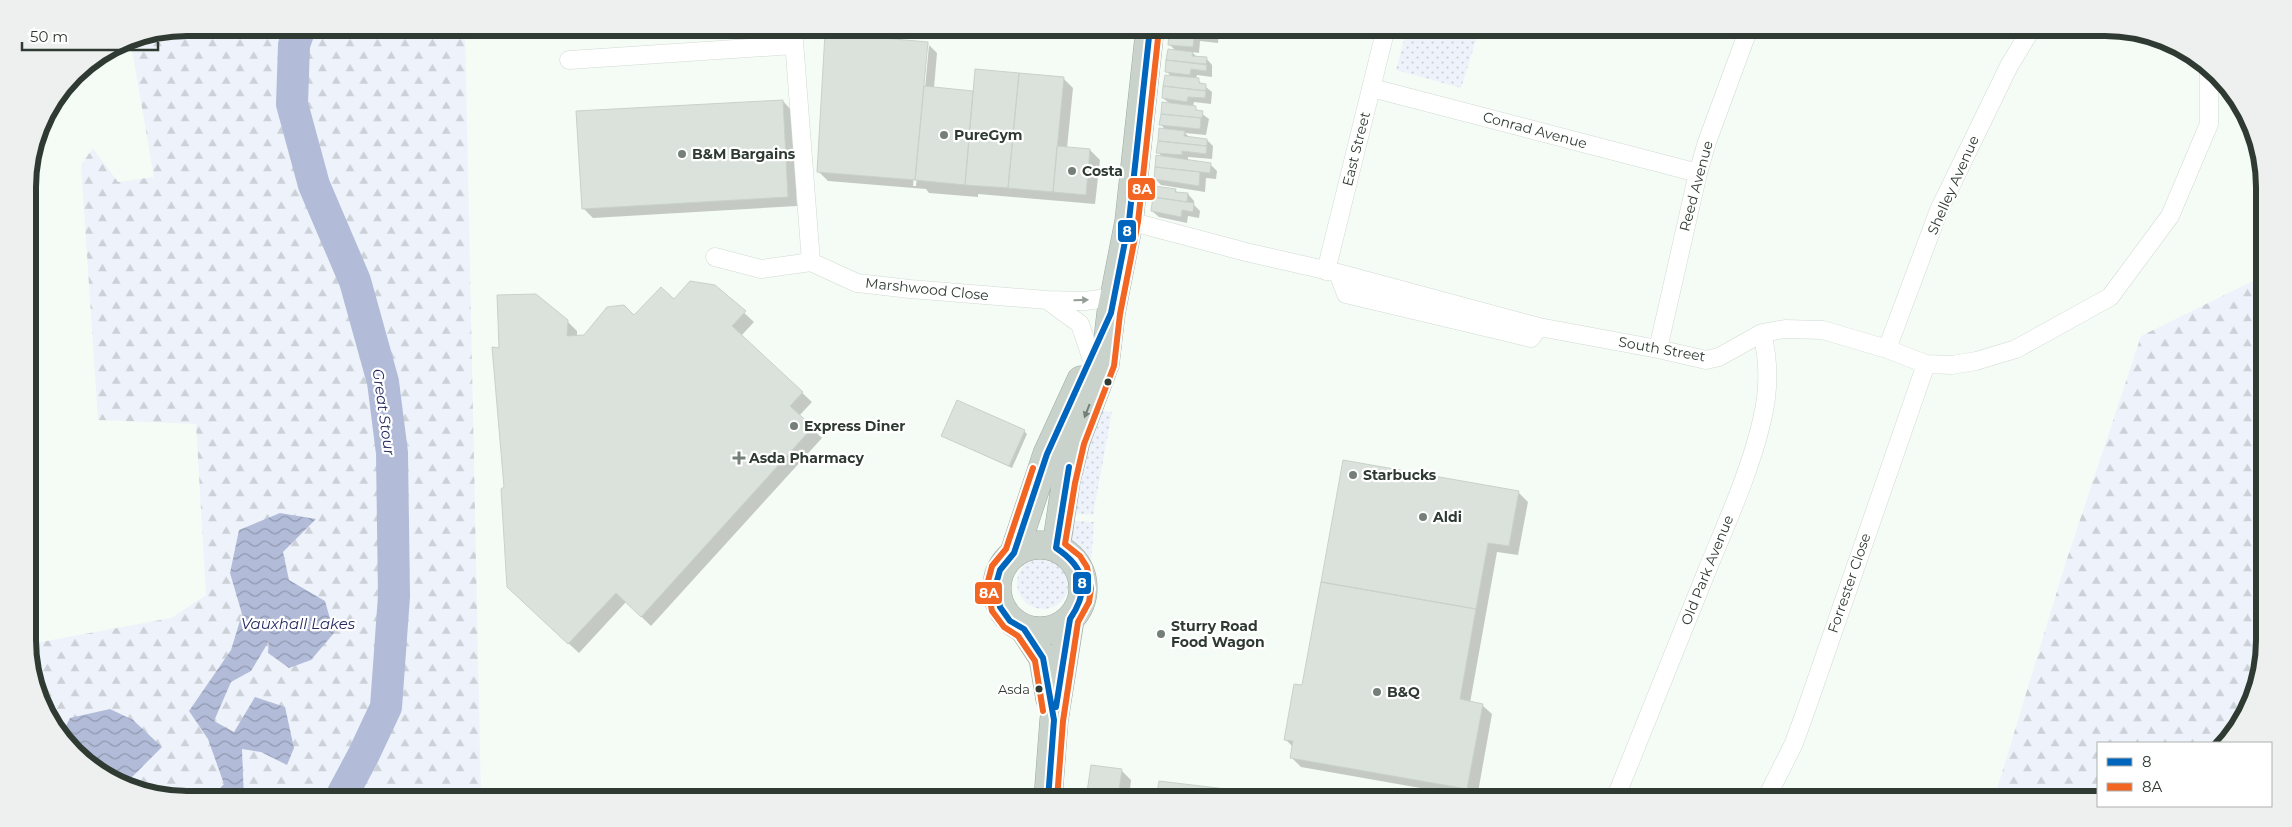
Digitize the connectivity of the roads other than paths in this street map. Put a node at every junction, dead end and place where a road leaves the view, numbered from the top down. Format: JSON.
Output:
{"nodes":[{"id":1,"x":793,"y":36,"type":"edge"},
{"id":2,"x":1149,"y":36,"type":"edge"},
{"id":3,"x":1384,"y":36,"type":"edge"},
{"id":4,"x":1746,"y":36,"type":"edge"},
{"id":5,"x":2027,"y":36,"type":"edge"},
{"id":6,"x":787,"y":37,"type":"edge"},
{"id":7,"x":568,"y":60,"type":"dead end"},
{"id":8,"x":2209,"y":79,"type":"edge"},
{"id":9,"x":1372,"y":88,"type":"junction"},
{"id":10,"x":1698,"y":173,"type":"junction"},
{"id":11,"x":1128,"y":221,"type":"junction"},
{"id":12,"x":715,"y":257,"type":"dead end"},
{"id":13,"x":811,"y":262,"type":"junction"},
{"id":14,"x":1332,"y":272,"type":"junction"},
{"id":15,"x":1047,"y":300,"type":"junction"},
{"id":16,"x":1113,"y":305,"type":"junction"},
{"id":17,"x":1762,"y":333,"type":"junction"},
{"id":18,"x":1658,"y":349,"type":"junction"},
{"id":19,"x":1887,"y":349,"type":"junction"},
{"id":20,"x":1092,"y":358,"type":"junction"},
{"id":21,"x":1926,"y":364,"type":"junction"},
{"id":22,"x":1056,"y":548,"type":"junction"},
{"id":23,"x":1014,"y":553,"type":"junction"},
{"id":24,"x":1070,"y":619,"type":"junction"},
{"id":25,"x":1024,"y":629,"type":"junction"},
{"id":26,"x":1054,"y":720,"type":"junction"},
{"id":27,"x":1619,"y":790,"type":"edge"},
{"id":28,"x":1770,"y":790,"type":"edge"},
{"id":29,"x":1049,"y":791,"type":"edge"}],
"edges":[{"from":1,"to":13,"type":"street"},
{"from":2,"to":11,"type":"highway"},
{"from":3,"to":9,"type":"street","name":"East Street"},
{"from":4,"to":10,"type":"street","name":"Reed Avenue"},
{"from":5,"to":19,"type":"street","name":"Shelley Avenue"},
{"from":6,"to":7,"type":"street"},
{"from":8,"to":21,"type":"street","name":"South Street"},
{"from":9,"to":10,"type":"street","name":"Conrad Avenue"},
{"from":9,"to":14,"type":"street","name":"East Street"},
{"from":10,"to":18,"type":"street","name":"Reed Avenue"},
{"from":11,"to":14,"type":"street","name":"South Street"},
{"from":11,"to":16,"type":"highway"},
{"from":12,"to":13,"type":"street"},
{"from":13,"to":15,"type":"street","name":"Marshwood Close"},
{"from":14,"to":18,"type":"street","name":"South Street"},
{"from":15,"to":16,"type":"street","name":"Marshwood Close","one_way":true},
{"from":15,"to":20,"type":"street"},
{"from":16,"to":20,"type":"highway"},
{"from":16,"to":22,"type":"highway","one_way":true},
{"from":17,"to":18,"type":"street","name":"South Street"},
{"from":17,"to":19,"type":"street","name":"South Street"},
{"from":17,"to":27,"type":"street","name":"Old Park Avenue"},
{"from":19,"to":21,"type":"street","name":"South Street"},
{"from":20,"to":23,"type":"highway"},
{"from":21,"to":28,"type":"street","name":"Forrester Close"},
{"from":22,"to":23,"type":"highway"},
{"from":22,"to":24,"type":"highway"},
{"from":23,"to":25,"type":"highway"},
{"from":24,"to":25,"type":"highway"},
{"from":24,"to":26,"type":"highway"},
{"from":25,"to":26,"type":"highway"},
{"from":26,"to":29,"type":"highway"}]}
